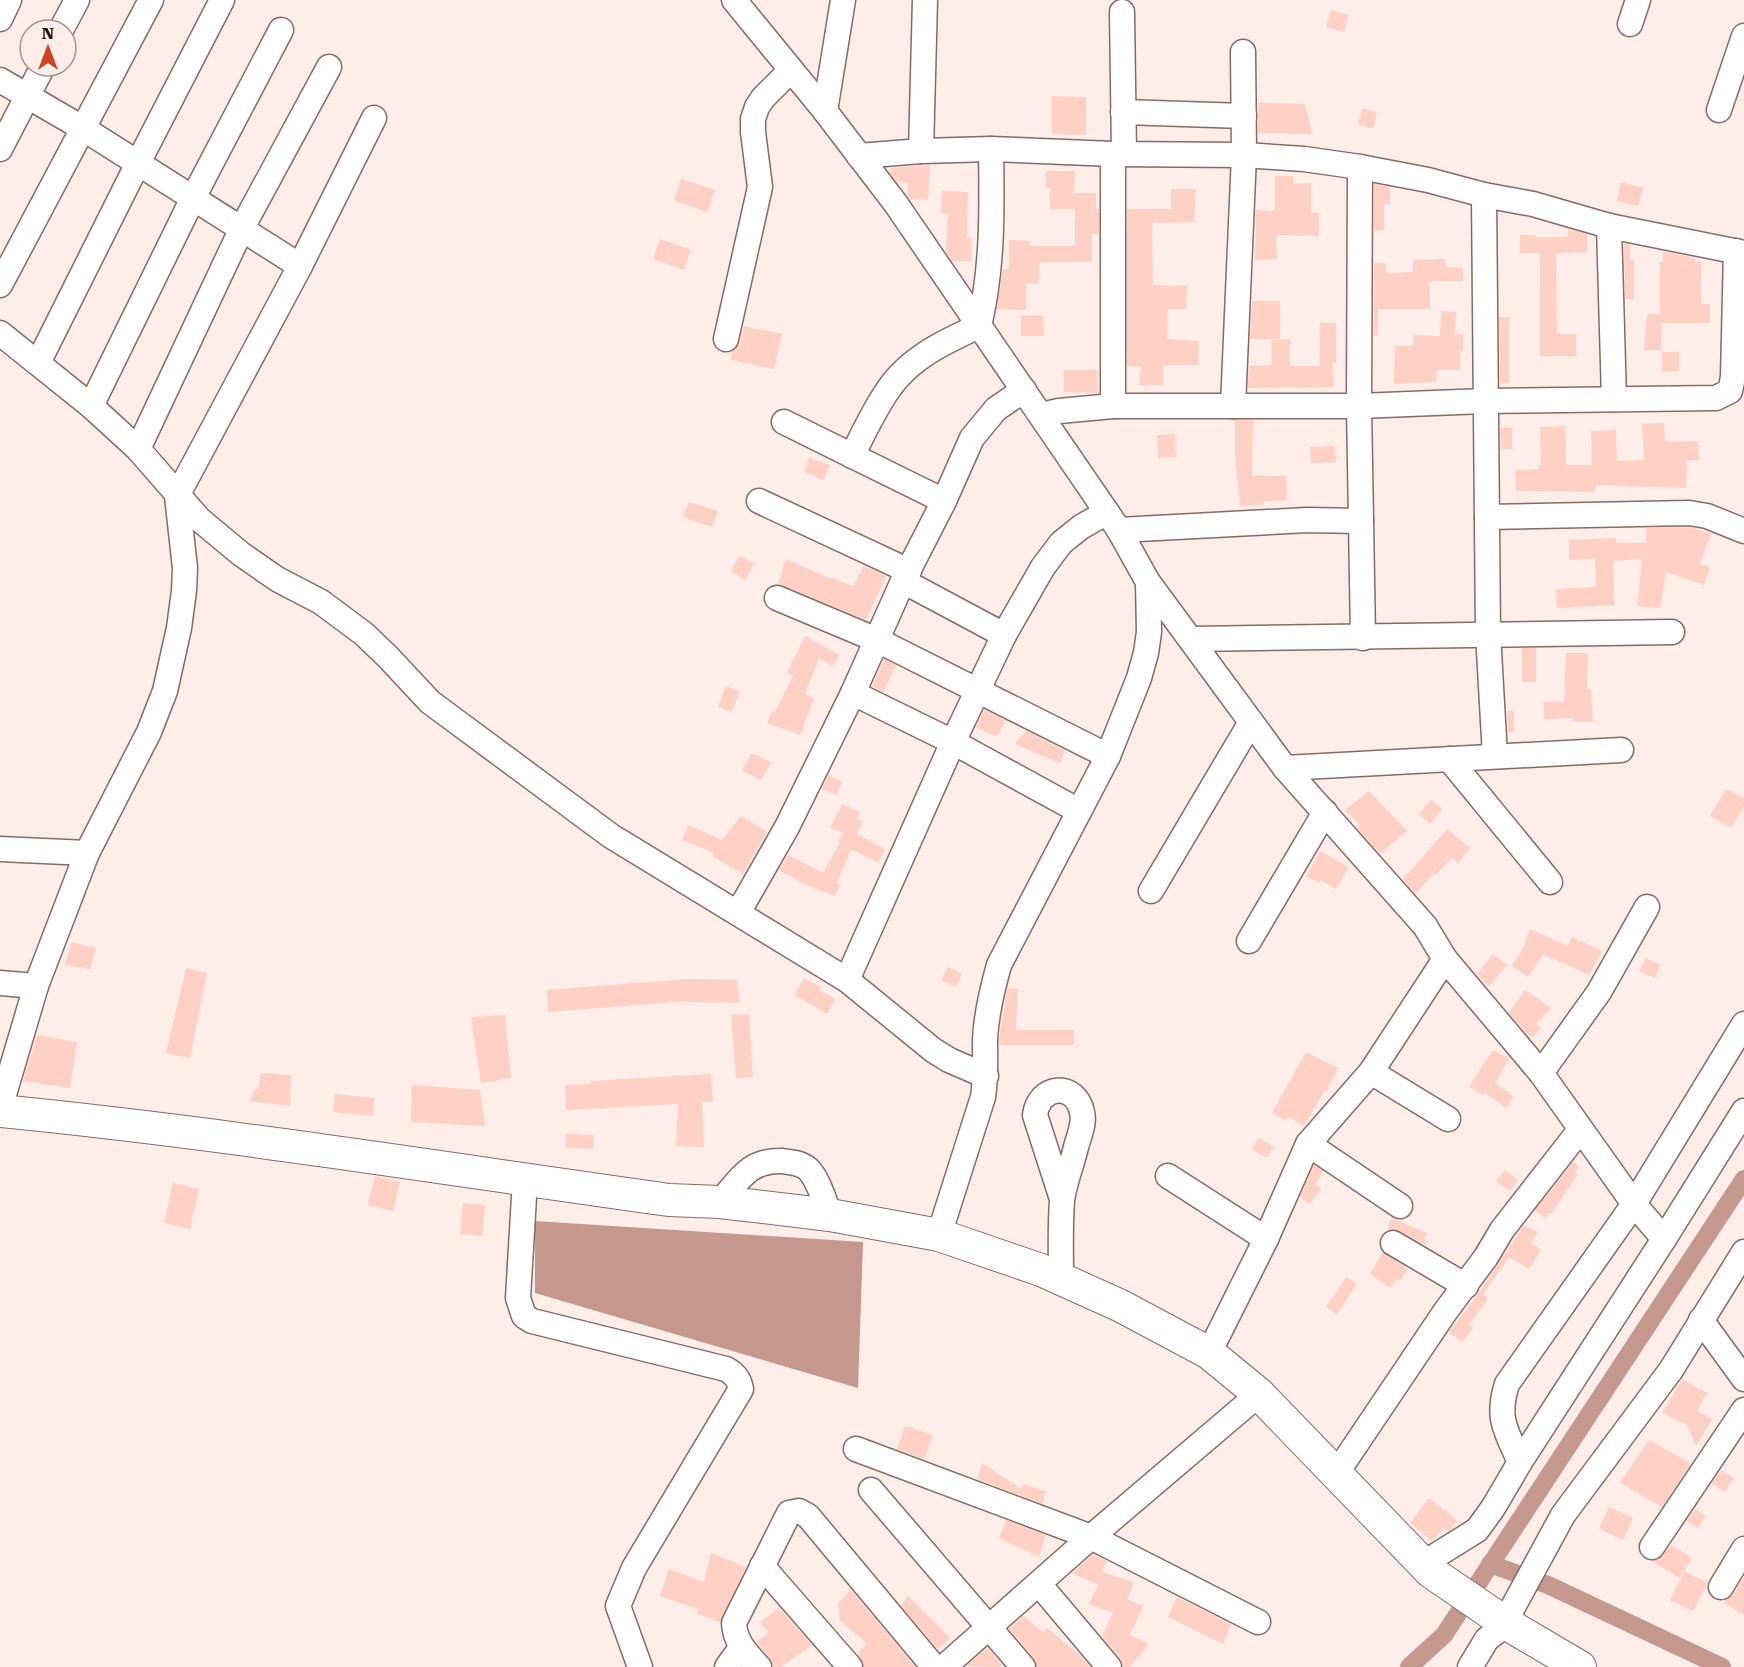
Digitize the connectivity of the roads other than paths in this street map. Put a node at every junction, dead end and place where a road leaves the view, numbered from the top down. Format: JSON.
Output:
{"nodes":[{"id":1,"x":9,"y":0,"type":"edge"},
{"id":2,"x":76,"y":0,"type":"edge"},
{"id":3,"x":150,"y":0,"type":"edge"},
{"id":4,"x":222,"y":0,"type":"edge"},
{"id":5,"x":734,"y":0,"type":"edge"},
{"id":6,"x":843,"y":0,"type":"edge"},
{"id":7,"x":925,"y":0,"type":"edge"},
{"id":8,"x":1638,"y":0,"type":"edge"},
{"id":9,"x":1122,"y":12,"type":"dead end"},
{"id":10,"x":67,"y":18,"type":"edge"},
{"id":11,"x":0,"y":19,"type":"edge"},
{"id":12,"x":1630,"y":24,"type":"dead end"},
{"id":13,"x":281,"y":30,"type":"dead end"},
{"id":14,"x":1744,"y":36,"type":"edge"},
{"id":15,"x":1243,"y":52,"type":"dead end"},
{"id":16,"x":329,"y":67,"type":"dead end"},
{"id":17,"x":791,"y":70,"type":"junction"},
{"id":18,"x":37,"y":78,"type":"edge"},
{"id":19,"x":0,"y":80,"type":"edge"},
{"id":20,"x":28,"y":96,"type":"junction"},
{"id":21,"x":1719,"y":110,"type":"dead end"},
{"id":22,"x":825,"y":111,"type":"junction"},
{"id":23,"x":1123,"y":112,"type":"junction"},
{"id":24,"x":1244,"y":116,"type":"junction"},
{"id":25,"x":374,"y":117,"type":"dead end"},
{"id":26,"x":84,"y":129,"type":"junction"},
{"id":27,"x":0,"y":149,"type":"edge"},
{"id":28,"x":991,"y":149,"type":"junction"},
{"id":29,"x":921,"y":150,"type":"junction"},
{"id":30,"x":1118,"y":154,"type":"junction"},
{"id":31,"x":1244,"y":155,"type":"junction"},
{"id":32,"x":859,"y":156,"type":"junction"},
{"id":33,"x":138,"y":163,"type":"junction"},
{"id":34,"x":1360,"y":167,"type":"junction"},
{"id":35,"x":1484,"y":195,"type":"junction"},
{"id":36,"x":193,"y":198,"type":"junction"},
{"id":37,"x":1609,"y":226,"type":"junction"},
{"id":38,"x":242,"y":228,"type":"junction"},
{"id":39,"x":1740,"y":252,"type":"edge"},
{"id":40,"x":300,"y":266,"type":"junction"},
{"id":41,"x":0,"y":285,"type":"edge"},
{"id":42,"x":979,"y":326,"type":"junction"},
{"id":43,"x":0,"y":333,"type":"edge"},
{"id":44,"x":726,"y":339,"type":"dead end"},
{"id":45,"x":39,"y":363,"type":"junction"},
{"id":46,"x":1024,"y":390,"type":"junction"},
{"id":47,"x":1614,"y":399,"type":"junction"},
{"id":48,"x":1484,"y":401,"type":"junction"},
{"id":49,"x":91,"y":405,"type":"junction"},
{"id":50,"x":1113,"y":405,"type":"junction"},
{"id":51,"x":1359,"y":405,"type":"junction"},
{"id":52,"x":1233,"y":406,"type":"junction"},
{"id":53,"x":1041,"y":415,"type":"junction"},
{"id":54,"x":784,"y":422,"type":"dead end"},
{"id":55,"x":138,"y":449,"type":"junction"},
{"id":56,"x":852,"y":456,"type":"junction"},
{"id":57,"x":177,"y":496,"type":"junction"},
{"id":58,"x":759,"y":501,"type":"dead end"},
{"id":59,"x":944,"y":501,"type":"junction"},
{"id":60,"x":1487,"y":517,"type":"junction"},
{"id":61,"x":1113,"y":521,"type":"junction"},
{"id":62,"x":1361,"y":521,"type":"junction"},
{"id":63,"x":1744,"y":531,"type":"edge"},
{"id":64,"x":906,"y":576,"type":"junction"},
{"id":65,"x":1148,"y":582,"type":"junction"},
{"id":66,"x":777,"y":598,"type":"dead end"},
{"id":67,"x":1672,"y":632,"type":"dead end"},
{"id":68,"x":1488,"y":634,"type":"junction"},
{"id":69,"x":1004,"y":635,"type":"junction"},
{"id":70,"x":1364,"y":638,"type":"junction"},
{"id":71,"x":1192,"y":639,"type":"junction"},
{"id":72,"x":876,"y":640,"type":"junction"},
{"id":73,"x":977,"y":689,"type":"junction"},
{"id":74,"x":853,"y":693,"type":"junction"},
{"id":75,"x":1251,"y":722,"type":"junction"},
{"id":76,"x":953,"y":742,"type":"junction"},
{"id":77,"x":1621,"y":750,"type":"dead end"},
{"id":78,"x":1108,"y":756,"type":"junction"},
{"id":79,"x":1495,"y":756,"type":"junction"},
{"id":80,"x":1449,"y":759,"type":"junction"},
{"id":81,"x":1285,"y":768,"type":"junction"},
{"id":82,"x":1079,"y":811,"type":"junction"},
{"id":83,"x":1325,"y":812,"type":"junction"},
{"id":84,"x":0,"y":849,"type":"edge"},
{"id":85,"x":87,"y":853,"type":"junction"},
{"id":86,"x":1550,"y":882,"type":"dead end"},
{"id":87,"x":1151,"y":891,"type":"dead end"},
{"id":88,"x":1647,"y":907,"type":"dead end"},
{"id":89,"x":738,"y":913,"type":"junction"},
{"id":90,"x":1249,"y":941,"type":"dead end"},
{"id":91,"x":1445,"y":959,"type":"junction"},
{"id":92,"x":847,"y":980,"type":"junction"},
{"id":93,"x":0,"y":983,"type":"edge"},
{"id":94,"x":36,"y":986,"type":"junction"},
{"id":95,"x":1744,"y":1024,"type":"edge"},
{"id":96,"x":1371,"y":1072,"type":"junction"},
{"id":97,"x":1541,"y":1073,"type":"junction"},
{"id":98,"x":986,"y":1076,"type":"junction"},
{"id":99,"x":0,"y":1110,"type":"edge"},
{"id":100,"x":1744,"y":1111,"type":"edge"},
{"id":101,"x":1448,"y":1119,"type":"dead end"},
{"id":102,"x":1580,"y":1130,"type":"junction"},
{"id":103,"x":1308,"y":1144,"type":"junction"},
{"id":104,"x":1168,"y":1176,"type":"dead end"},
{"id":105,"x":525,"y":1180,"type":"junction"},
{"id":106,"x":1062,"y":1199,"type":"dead end"},
{"id":107,"x":720,"y":1202,"type":"junction"},
{"id":108,"x":1634,"y":1204,"type":"junction"},
{"id":109,"x":1400,"y":1206,"type":"dead end"},
{"id":110,"x":831,"y":1215,"type":"junction"},
{"id":111,"x":939,"y":1235,"type":"junction"},
{"id":112,"x":1266,"y":1239,"type":"junction"},
{"id":113,"x":1664,"y":1239,"type":"junction"},
{"id":114,"x":1394,"y":1243,"type":"dead end"},
{"id":115,"x":1744,"y":1252,"type":"edge"},
{"id":116,"x":1061,"y":1279,"type":"junction"},
{"id":117,"x":1466,"y":1286,"type":"junction"},
{"id":118,"x":1701,"y":1320,"type":"junction"},
{"id":119,"x":1209,"y":1353,"type":"junction"},
{"id":120,"x":1744,"y":1379,"type":"edge"},
{"id":121,"x":1259,"y":1394,"type":"junction"},
{"id":122,"x":1744,"y":1410,"type":"edge"},
{"id":123,"x":856,"y":1449,"type":"dead end"},
{"id":124,"x":1520,"y":1462,"type":"junction"},
{"id":125,"x":1336,"y":1474,"type":"junction"},
{"id":126,"x":871,"y":1490,"type":"dead end"},
{"id":127,"x":1091,"y":1537,"type":"junction"},
{"id":128,"x":1652,"y":1547,"type":"dead end"},
{"id":129,"x":1744,"y":1549,"type":"edge"},
{"id":130,"x":762,"y":1566,"type":"junction"},
{"id":131,"x":1427,"y":1568,"type":"junction"},
{"id":132,"x":1039,"y":1584,"type":"junction"},
{"id":133,"x":1721,"y":1587,"type":"dead end"},
{"id":134,"x":1506,"y":1616,"type":"junction"},
{"id":135,"x":1258,"y":1622,"type":"dead end"},
{"id":136,"x":990,"y":1627,"type":"junction"},
{"id":137,"x":741,"y":1648,"type":"junction"},
{"id":138,"x":640,"y":1667,"type":"edge"},
{"id":139,"x":727,"y":1667,"type":"edge"},
{"id":140,"x":759,"y":1667,"type":"edge"},
{"id":141,"x":850,"y":1667,"type":"edge"},
{"id":142,"x":934,"y":1667,"type":"edge"},
{"id":143,"x":944,"y":1667,"type":"edge"},
{"id":144,"x":1023,"y":1667,"type":"edge"},
{"id":145,"x":1109,"y":1667,"type":"edge"},
{"id":146,"x":1470,"y":1667,"type":"edge"},
{"id":147,"x":1580,"y":1667,"type":"edge"}],
"edges":[{"from":1,"to":11,"type":"street"},
{"from":2,"to":10,"type":"street"},
{"from":3,"to":26,"type":"street"},
{"from":4,"to":33,"type":"street"},
{"from":5,"to":17,"type":"street"},
{"from":6,"to":22,"type":"street"},
{"from":7,"to":29,"type":"street"},
{"from":8,"to":12,"type":"street"},
{"from":9,"to":23,"type":"street"},
{"from":13,"to":36,"type":"street"},
{"from":14,"to":21,"type":"street"},
{"from":15,"to":24,"type":"street"},
{"from":16,"to":38,"type":"street"},
{"from":17,"to":22,"type":"street"},
{"from":17,"to":44,"type":"street"},
{"from":18,"to":20,"type":"street"},
{"from":19,"to":20,"type":"street"},
{"from":20,"to":26,"type":"street"},
{"from":20,"to":27,"type":"street"},
{"from":22,"to":32,"type":"street"},
{"from":23,"to":24,"type":"street"},
{"from":23,"to":30,"type":"street"},
{"from":24,"to":31,"type":"street"},
{"from":25,"to":40,"type":"street"},
{"from":26,"to":33,"type":"street"},
{"from":26,"to":41,"type":"street"},
{"from":28,"to":29,"type":"street"},
{"from":28,"to":30,"type":"street"},
{"from":28,"to":42,"type":"street"},
{"from":29,"to":32,"type":"street"},
{"from":30,"to":31,"type":"street"},
{"from":30,"to":50,"type":"street"},
{"from":31,"to":34,"type":"street"},
{"from":31,"to":52,"type":"street"},
{"from":32,"to":42,"type":"street"},
{"from":33,"to":36,"type":"street"},
{"from":33,"to":45,"type":"street"},
{"from":34,"to":35,"type":"street"},
{"from":34,"to":51,"type":"street"},
{"from":35,"to":37,"type":"street"},
{"from":35,"to":48,"type":"street"},
{"from":36,"to":38,"type":"street"},
{"from":36,"to":49,"type":"street"},
{"from":37,"to":39,"type":"street"},
{"from":37,"to":47,"type":"street"},
{"from":38,"to":40,"type":"street"},
{"from":38,"to":55,"type":"street"},
{"from":39,"to":47,"type":"street"},
{"from":40,"to":57,"type":"street"},
{"from":42,"to":46,"type":"street"},
{"from":42,"to":56,"type":"street"},
{"from":43,"to":45,"type":"street"},
{"from":45,"to":49,"type":"street"},
{"from":46,"to":53,"type":"street"},
{"from":46,"to":59,"type":"street"},
{"from":47,"to":48,"type":"street"},
{"from":48,"to":51,"type":"street"},
{"from":48,"to":60,"type":"street"},
{"from":49,"to":55,"type":"street"},
{"from":50,"to":52,"type":"street"},
{"from":50,"to":53,"type":"street"},
{"from":51,"to":52,"type":"street"},
{"from":51,"to":62,"type":"street"},
{"from":53,"to":61,"type":"street"},
{"from":54,"to":56,"type":"street"},
{"from":55,"to":57,"type":"street"},
{"from":56,"to":59,"type":"street"},
{"from":57,"to":85,"type":"street"},
{"from":57,"to":89,"type":"street"},
{"from":58,"to":64,"type":"street"},
{"from":59,"to":64,"type":"street"},
{"from":60,"to":63,"type":"street"},
{"from":60,"to":68,"type":"street"},
{"from":61,"to":62,"type":"street"},
{"from":61,"to":65,"type":"street"},
{"from":61,"to":69,"type":"street"},
{"from":62,"to":70,"type":"street"},
{"from":64,"to":69,"type":"street"},
{"from":64,"to":72,"type":"street"},
{"from":65,"to":71,"type":"street"},
{"from":65,"to":78,"type":"street"},
{"from":66,"to":72,"type":"street"},
{"from":67,"to":68,"type":"street"},
{"from":68,"to":70,"type":"street"},
{"from":68,"to":79,"type":"street"},
{"from":69,"to":73,"type":"street"},
{"from":70,"to":71,"type":"street"},
{"from":71,"to":75,"type":"street"},
{"from":72,"to":73,"type":"street"},
{"from":72,"to":74,"type":"street"},
{"from":73,"to":76,"type":"street"},
{"from":73,"to":78,"type":"street"},
{"from":74,"to":76,"type":"street"},
{"from":74,"to":89,"type":"street"},
{"from":75,"to":81,"type":"street"},
{"from":75,"to":87,"type":"street"},
{"from":76,"to":82,"type":"street"},
{"from":76,"to":92,"type":"street"},
{"from":77,"to":79,"type":"street"},
{"from":78,"to":82,"type":"street"},
{"from":79,"to":80,"type":"street"},
{"from":80,"to":81,"type":"street"},
{"from":80,"to":86,"type":"street"},
{"from":81,"to":83,"type":"street"},
{"from":82,"to":98,"type":"street"},
{"from":83,"to":90,"type":"street"},
{"from":83,"to":91,"type":"street"},
{"from":84,"to":85,"type":"street"},
{"from":85,"to":94,"type":"street"},
{"from":88,"to":97,"type":"street"},
{"from":89,"to":92,"type":"street"},
{"from":91,"to":96,"type":"street"},
{"from":91,"to":97,"type":"street"},
{"from":92,"to":98,"type":"street"},
{"from":93,"to":94,"type":"street"},
{"from":94,"to":99,"type":"street"},
{"from":95,"to":108,"type":"street"},
{"from":96,"to":101,"type":"street"},
{"from":96,"to":103,"type":"street"},
{"from":97,"to":102,"type":"street"},
{"from":98,"to":111,"type":"street"},
{"from":99,"to":105,"type":"main road"},
{"from":100,"to":113,"type":"street"},
{"from":102,"to":108,"type":"street"},
{"from":102,"to":117,"type":"street"},
{"from":103,"to":109,"type":"street"},
{"from":103,"to":112,"type":"street"},
{"from":104,"to":112,"type":"street"},
{"from":105,"to":107,"type":"main road"},
{"from":105,"to":138,"type":"street"},
{"from":106,"to":116,"type":"street"},
{"from":107,"to":110,"type":"main road"},
{"from":107,"to":110,"type":"street"},
{"from":108,"to":113,"type":"street"},
{"from":108,"to":124,"type":"street"},
{"from":110,"to":111,"type":"main road"},
{"from":111,"to":116,"type":"main road"},
{"from":112,"to":119,"type":"street"},
{"from":113,"to":124,"type":"street"},
{"from":114,"to":117,"type":"street"},
{"from":115,"to":118,"type":"street"},
{"from":116,"to":119,"type":"main road"},
{"from":117,"to":125,"type":"street"},
{"from":118,"to":120,"type":"street"},
{"from":118,"to":134,"type":"street"},
{"from":119,"to":121,"type":"main road"},
{"from":121,"to":125,"type":"main road"},
{"from":121,"to":127,"type":"street"},
{"from":122,"to":128,"type":"street"},
{"from":123,"to":127,"type":"street"},
{"from":124,"to":131,"type":"street"},
{"from":125,"to":131,"type":"main road"},
{"from":126,"to":136,"type":"street"},
{"from":127,"to":132,"type":"street"},
{"from":127,"to":135,"type":"street"},
{"from":129,"to":133,"type":"street"},
{"from":130,"to":137,"type":"street"},
{"from":130,"to":141,"type":"street"},
{"from":130,"to":142,"type":"street"},
{"from":131,"to":134,"type":"main road"},
{"from":132,"to":136,"type":"street"},
{"from":132,"to":145,"type":"street"},
{"from":134,"to":146,"type":"street"},
{"from":134,"to":147,"type":"main road"},
{"from":136,"to":143,"type":"street"},
{"from":136,"to":144,"type":"street"},
{"from":137,"to":139,"type":"street"},
{"from":137,"to":140,"type":"street"}]}
